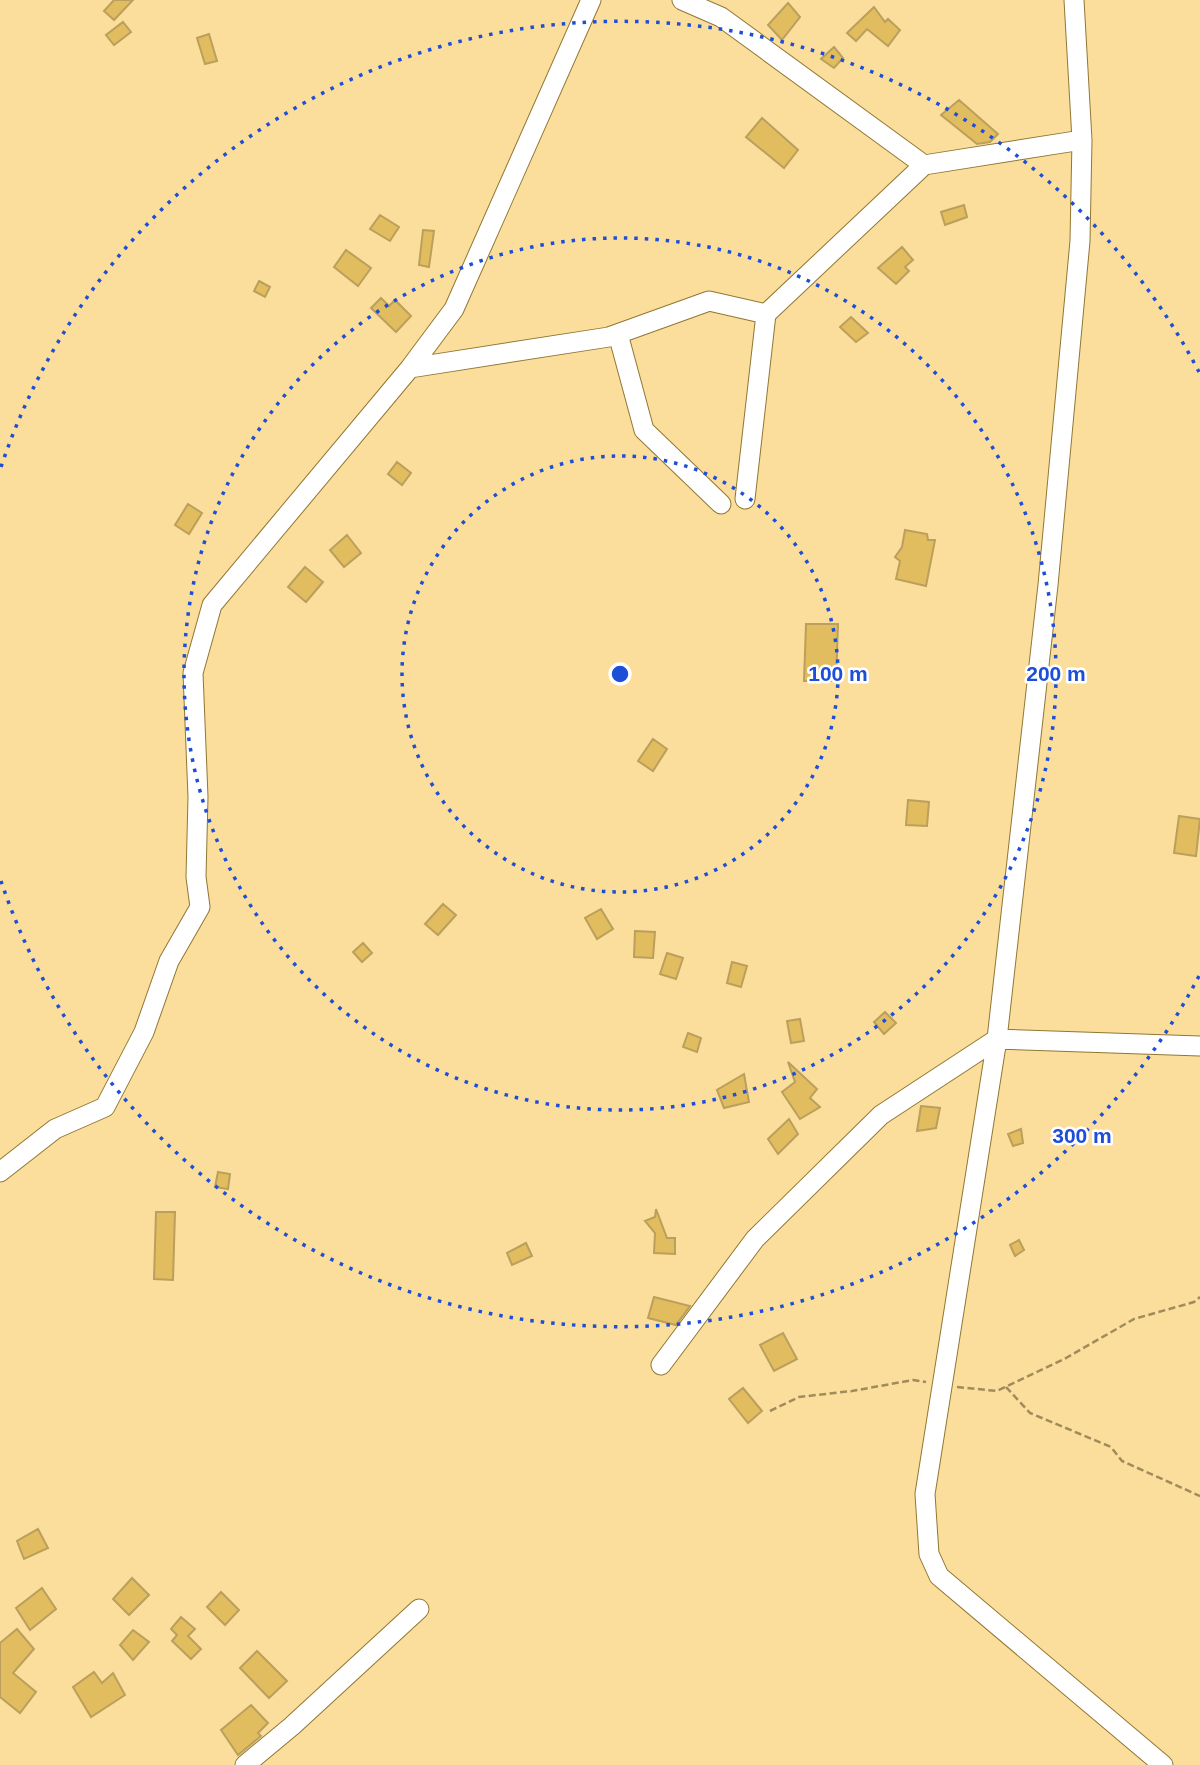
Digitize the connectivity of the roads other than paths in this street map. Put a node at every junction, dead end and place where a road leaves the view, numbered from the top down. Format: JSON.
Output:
{"nodes":[{"id":1,"x":591,"y":0,"type":"edge"},
{"id":2,"x":682,"y":0,"type":"edge"},
{"id":3,"x":1074,"y":0,"type":"edge"},
{"id":4,"x":1082,"y":139,"type":"junction"},
{"id":5,"x":923,"y":165,"type":"junction"},
{"id":6,"x":766,"y":314,"type":"junction"},
{"id":7,"x":618,"y":334,"type":"junction"},
{"id":8,"x":410,"y":368,"type":"junction"},
{"id":9,"x":745,"y":499,"type":"dead end"},
{"id":10,"x":721,"y":504,"type":"dead end"},
{"id":11,"x":997,"y":1039,"type":"junction"},
{"id":12,"x":1200,"y":1046,"type":"edge"},
{"id":13,"x":0,"y":1172,"type":"edge"},
{"id":14,"x":661,"y":1365,"type":"dead end"},
{"id":15,"x":419,"y":1609,"type":"dead end"},
{"id":16,"x":245,"y":1765,"type":"edge"},
{"id":17,"x":1163,"y":1765,"type":"edge"}],
"edges":[{"from":1,"to":8,"type":"street"},
{"from":2,"to":5,"type":"street"},
{"from":3,"to":4,"type":"street"},
{"from":4,"to":5,"type":"street"},
{"from":4,"to":11,"type":"street"},
{"from":5,"to":6,"type":"street"},
{"from":6,"to":7,"type":"street"},
{"from":6,"to":9,"type":"street"},
{"from":7,"to":8,"type":"street"},
{"from":7,"to":10,"type":"street"},
{"from":8,"to":13,"type":"street"},
{"from":11,"to":12,"type":"street"},
{"from":11,"to":14,"type":"street"},
{"from":11,"to":17,"type":"street"},
{"from":15,"to":16,"type":"street"}]}
